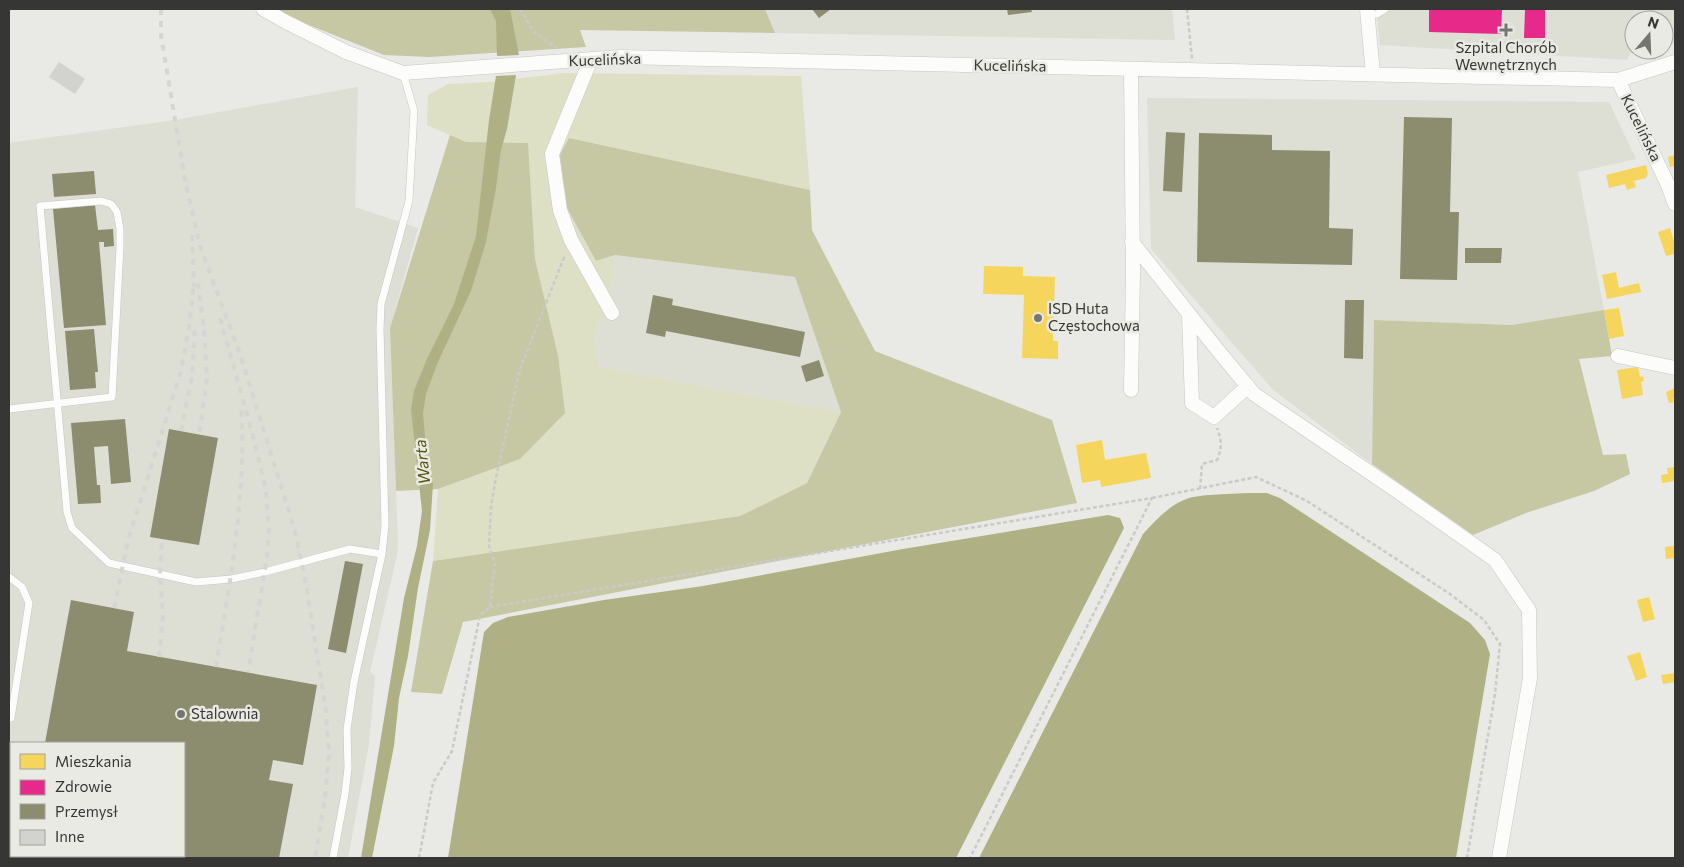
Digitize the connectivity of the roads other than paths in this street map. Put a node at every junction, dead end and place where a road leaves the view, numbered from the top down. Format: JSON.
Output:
{"nodes":[{"id":1,"x":263,"y":9,"type":"edge"},
{"id":2,"x":1385,"y":9,"type":"edge"},
{"id":3,"x":1368,"y":12,"type":"edge"},
{"id":4,"x":591,"y":59,"type":"junction"},
{"id":5,"x":1675,"y":62,"type":"edge"},
{"id":6,"x":1131,"y":69,"type":"junction"},
{"id":7,"x":403,"y":73,"type":"junction"},
{"id":8,"x":1373,"y":74,"type":"junction"},
{"id":9,"x":1618,"y":80,"type":"junction"},
{"id":10,"x":1675,"y":204,"type":"edge"},
{"id":11,"x":1132,"y":242,"type":"junction"},
{"id":12,"x":612,"y":313,"type":"dead end"},
{"id":13,"x":1189,"y":314,"type":"junction"},
{"id":14,"x":1618,"y":356,"type":"dead end"},
{"id":15,"x":1675,"y":368,"type":"edge"},
{"id":16,"x":1248,"y":386,"type":"junction"},
{"id":17,"x":1131,"y":390,"type":"dead end"},
{"id":18,"x":58,"y":404,"type":"junction"},
{"id":19,"x":9,"y":409,"type":"edge"},
{"id":20,"x":382,"y":554,"type":"junction"},
{"id":21,"x":9,"y":577,"type":"edge"},
{"id":22,"x":10,"y":718,"type":"dead end"},
{"id":23,"x":333,"y":858,"type":"edge"},
{"id":24,"x":1499,"y":858,"type":"edge"}],
"edges":[{"from":1,"to":7,"type":"street"},
{"from":2,"to":3,"type":"lane"},
{"from":3,"to":8,"type":"street"},
{"from":4,"to":6,"type":"street","name":"Kucelińska"},
{"from":4,"to":7,"type":"street","name":"Kucelińska"},
{"from":4,"to":12,"type":"street"},
{"from":5,"to":9,"type":"street","name":"Kucelińska"},
{"from":6,"to":8,"type":"street","name":"Kucelińska"},
{"from":6,"to":11,"type":"street"},
{"from":7,"to":20,"type":"lane"},
{"from":8,"to":9,"type":"street","name":"Kucelińska"},
{"from":9,"to":10,"type":"street","name":"Kucelińska"},
{"from":11,"to":13,"type":"street"},
{"from":11,"to":17,"type":"street"},
{"from":13,"to":16,"type":"street"},
{"from":13,"to":16,"type":"street"},
{"from":14,"to":15,"type":"street"},
{"from":16,"to":24,"type":"street"},
{"from":18,"to":18,"type":"lane"},
{"from":18,"to":19,"type":"lane"},
{"from":18,"to":20,"type":"lane"},
{"from":20,"to":23,"type":"lane"},
{"from":21,"to":22,"type":"lane"}]}
